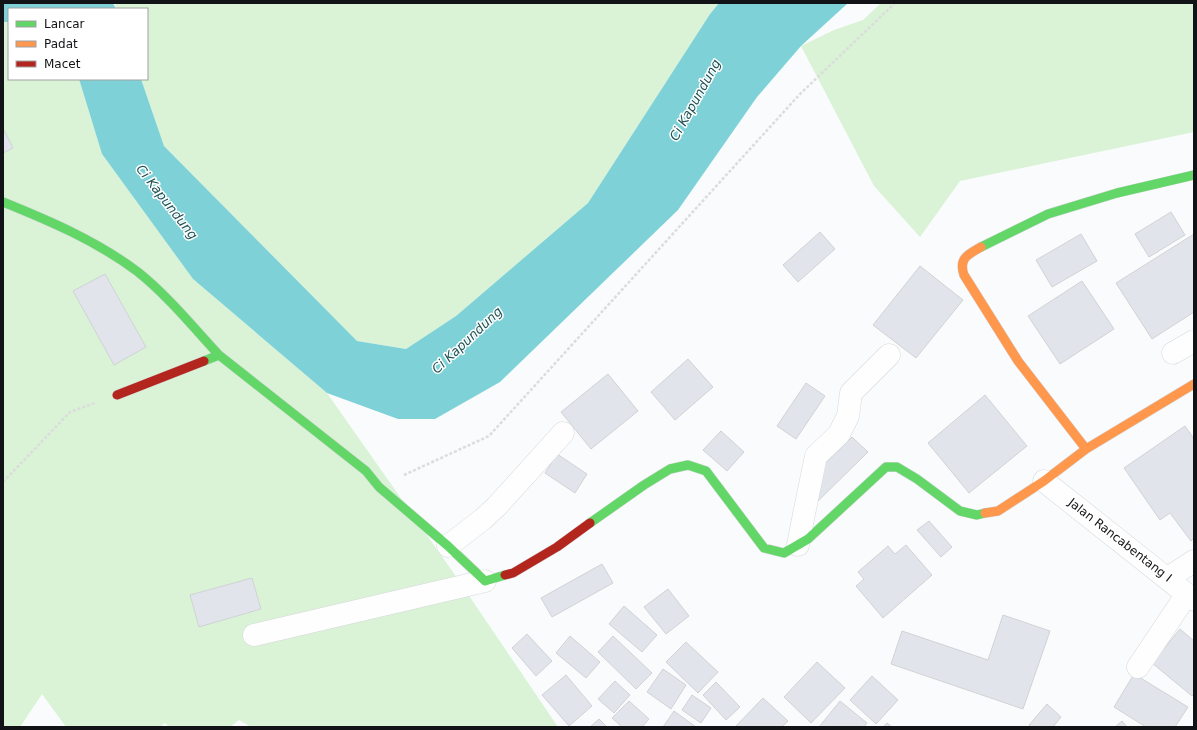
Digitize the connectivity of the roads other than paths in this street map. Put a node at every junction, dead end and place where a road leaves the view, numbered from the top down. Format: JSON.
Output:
{"nodes":[{"id":1,"x":1194,"y":175,"type":"edge"},
{"id":2,"x":3,"y":202,"type":"edge"},
{"id":3,"x":1194,"y":341,"type":"edge"},
{"id":4,"x":1173,"y":353,"type":"dead end"},
{"id":5,"x":219,"y":355,"type":"junction"},
{"id":6,"x":888,"y":355,"type":"dead end"},
{"id":7,"x":1194,"y":384,"type":"edge"},
{"id":8,"x":117,"y":395,"type":"road end"},
{"id":9,"x":563,"y":433,"type":"dead end"},
{"id":10,"x":1086,"y":449,"type":"junction"},
{"id":11,"x":1044,"y":482,"type":"junction"},
{"id":12,"x":798,"y":545,"type":"junction"},
{"id":13,"x":448,"y":546,"type":"junction"},
{"id":14,"x":1194,"y":561,"type":"edge"},
{"id":15,"x":1168,"y":578,"type":"junction"},
{"id":16,"x":485,"y":581,"type":"junction"},
{"id":17,"x":1191,"y":597,"type":"edge"},
{"id":18,"x":254,"y":635,"type":"dead end"},
{"id":19,"x":1138,"y":667,"type":"dead end"}],
"edges":[{"from":1,"to":10,"type":"street"},
{"from":2,"to":5,"type":"street"},
{"from":3,"to":4,"type":"street"},
{"from":5,"to":8,"type":"street"},
{"from":5,"to":13,"type":"street"},
{"from":6,"to":12,"type":"street"},
{"from":7,"to":10,"type":"street"},
{"from":9,"to":13,"type":"street"},
{"from":10,"to":11,"type":"street"},
{"from":11,"to":12,"type":"street"},
{"from":11,"to":15,"type":"street","name":"Jalan Rancabentang I"},
{"from":12,"to":16,"type":"street"},
{"from":13,"to":16,"type":"street"},
{"from":14,"to":15,"type":"street"},
{"from":15,"to":17,"type":"street","name":"Jalan Rancabentang I"},
{"from":16,"to":18,"type":"street"},
{"from":17,"to":19,"type":"street"}]}
